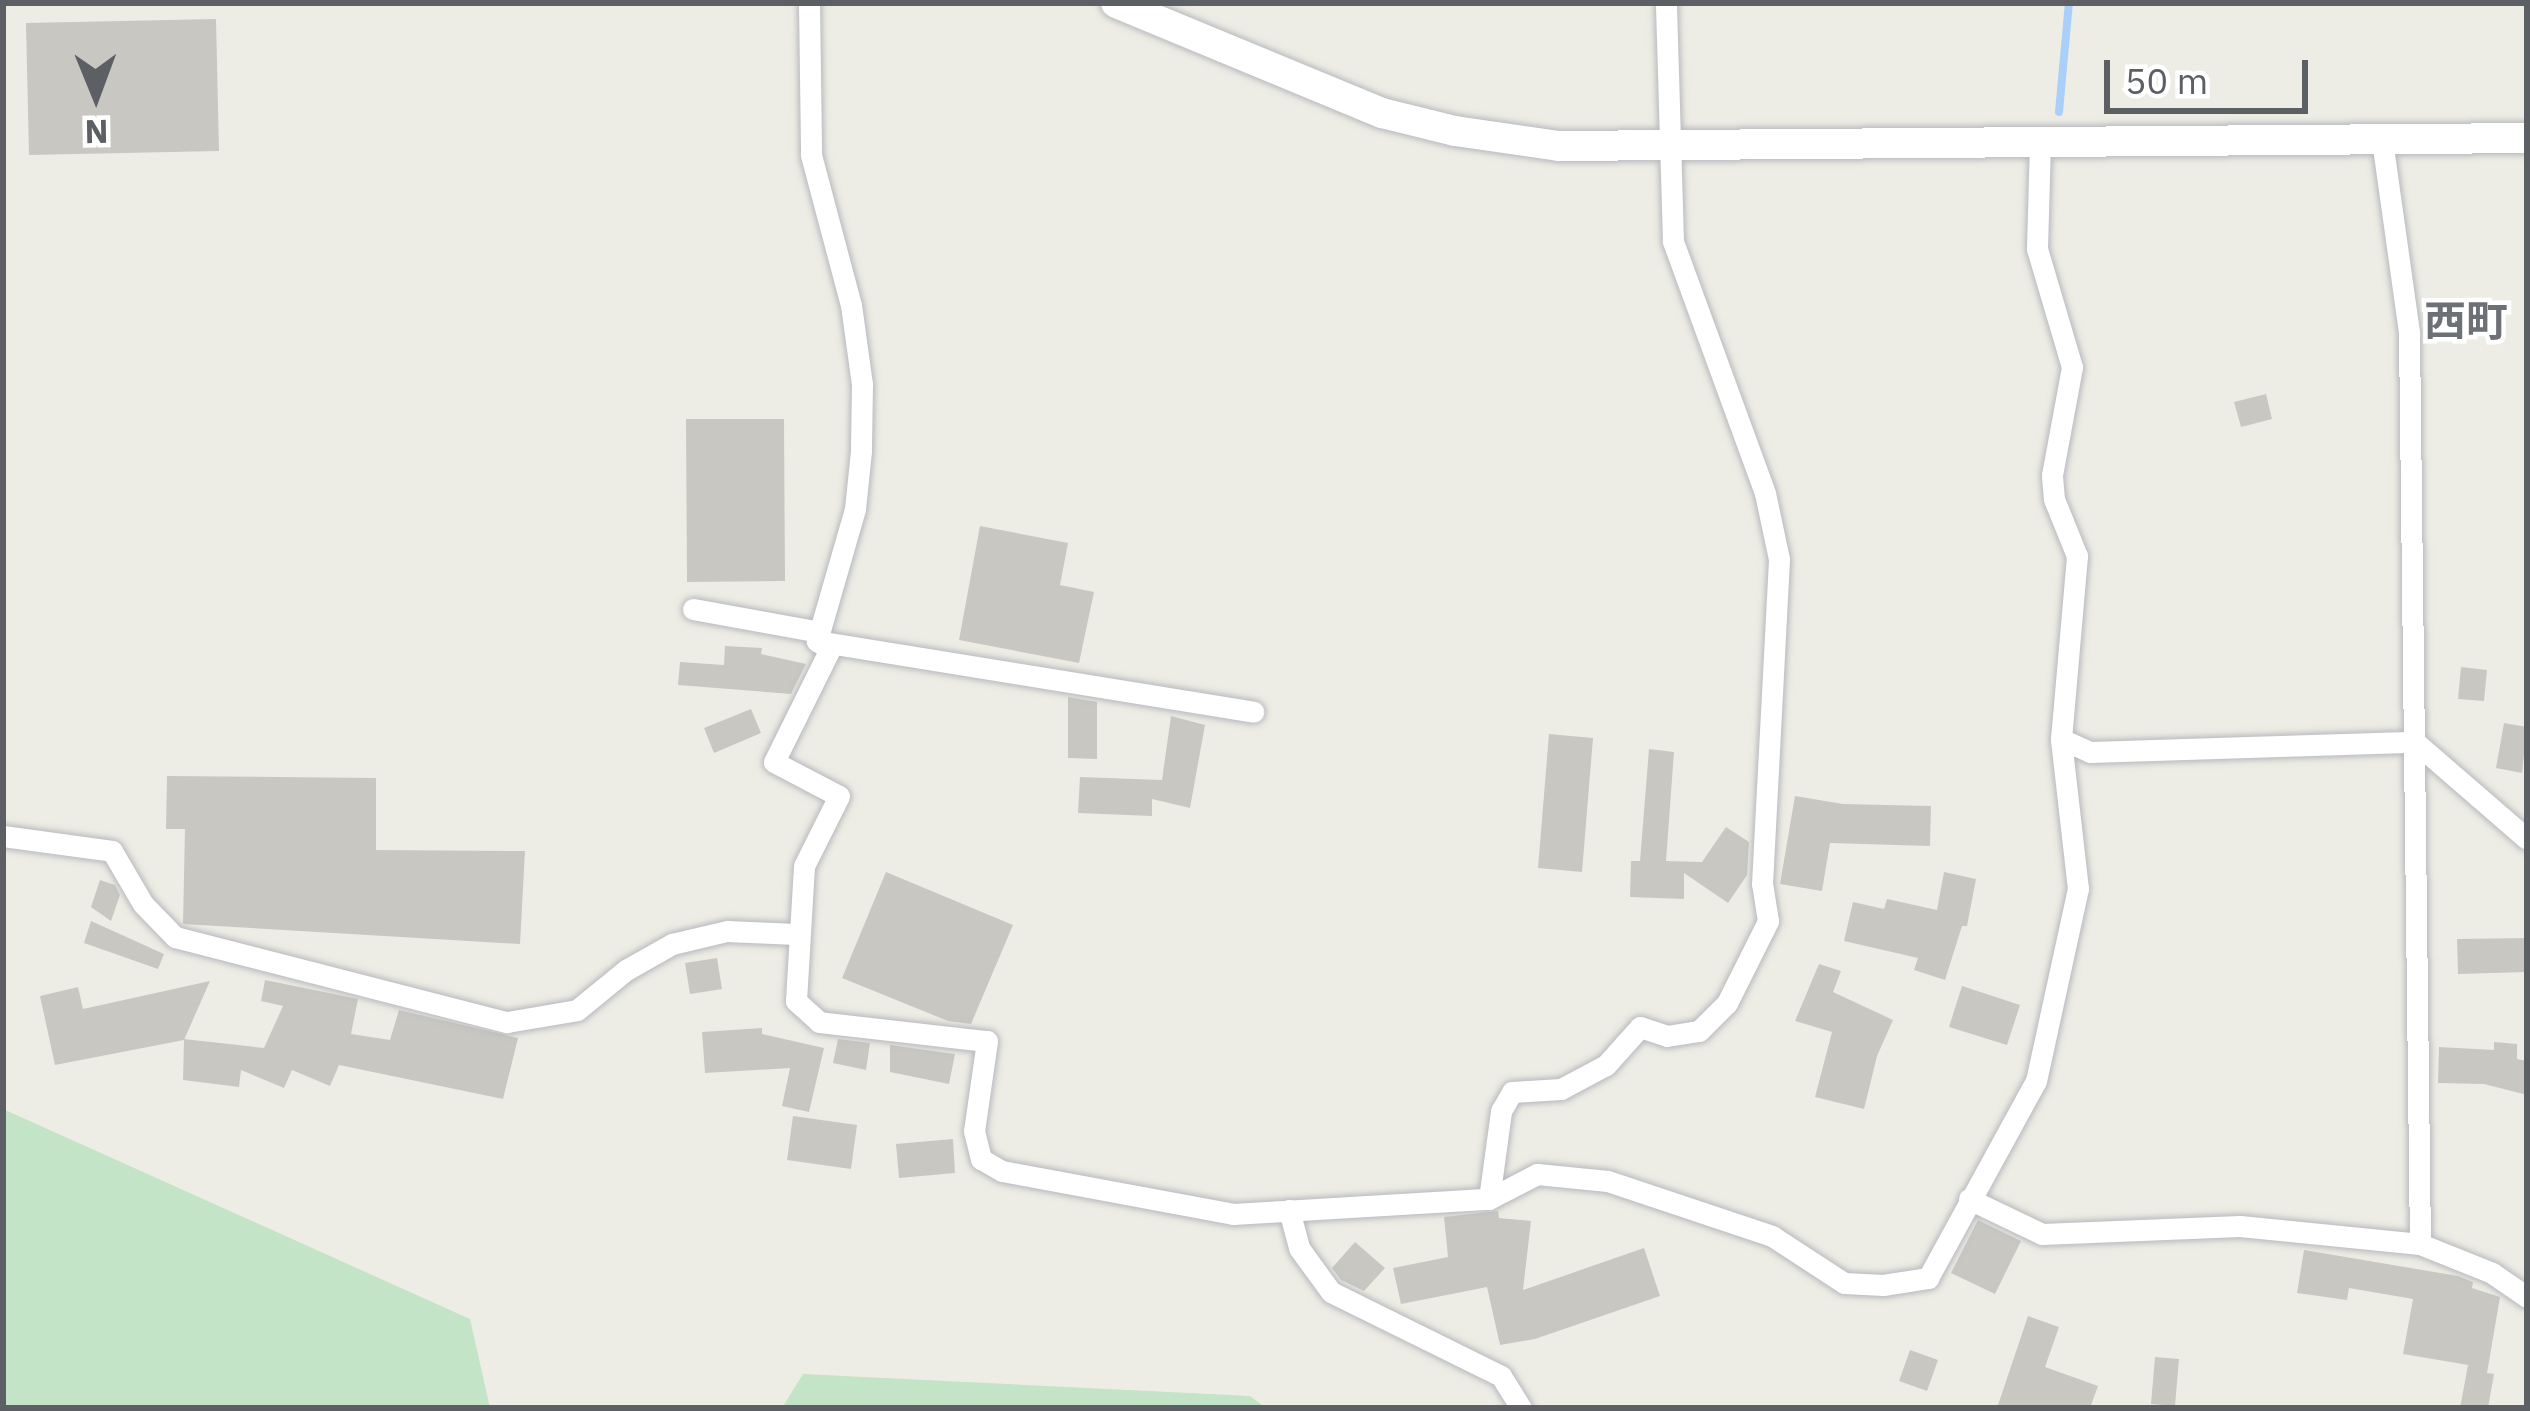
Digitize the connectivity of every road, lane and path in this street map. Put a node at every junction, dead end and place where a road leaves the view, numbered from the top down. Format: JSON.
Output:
{"nodes":[{"id":1,"x":809,"y":3,"type":"edge"},
{"id":2,"x":1116,"y":3,"type":"edge"},
{"id":3,"x":1666,"y":3,"type":"edge"},
{"id":4,"x":2527,"y":138,"type":"edge"},
{"id":5,"x":2382,"y":140,"type":"junction"},
{"id":6,"x":2040,"y":142,"type":"junction"},
{"id":7,"x":1666,"y":146,"type":"junction"},
{"id":8,"x":693,"y":609,"type":"dead end"},
{"id":9,"x":819,"y":636,"type":"junction"},
{"id":10,"x":1253,"y":712,"type":"dead end"},
{"id":11,"x":2061,"y":739,"type":"junction"},
{"id":12,"x":2415,"y":742,"type":"junction"},
{"id":13,"x":3,"y":836,"type":"edge"},
{"id":14,"x":2527,"y":839,"type":"edge"},
{"id":15,"x":796,"y":934,"type":"junction"},
{"id":16,"x":1489,"y":1199,"type":"junction"},
{"id":17,"x":1969,"y":1199,"type":"junction"},
{"id":18,"x":1289,"y":1210,"type":"junction"},
{"id":19,"x":2420,"y":1244,"type":"junction"},
{"id":20,"x":2527,"y":1297,"type":"edge"},
{"id":21,"x":1521,"y":1408,"type":"edge"}],
"edges":[{"from":1,"to":9,"type":"street"},
{"from":2,"to":7,"type":"street"},
{"from":3,"to":7,"type":"street"},
{"from":4,"to":5,"type":"street"},
{"from":5,"to":6,"type":"street"},
{"from":5,"to":12,"type":"street"},
{"from":6,"to":7,"type":"street"},
{"from":6,"to":11,"type":"street"},
{"from":7,"to":16,"type":"street"},
{"from":8,"to":9,"type":"street"},
{"from":9,"to":10,"type":"street"},
{"from":9,"to":15,"type":"street"},
{"from":11,"to":12,"type":"street"},
{"from":11,"to":17,"type":"street"},
{"from":12,"to":14,"type":"street"},
{"from":12,"to":19,"type":"street"},
{"from":13,"to":15,"type":"street"},
{"from":15,"to":18,"type":"street"},
{"from":16,"to":17,"type":"street"},
{"from":16,"to":18,"type":"street"},
{"from":17,"to":19,"type":"street"},
{"from":18,"to":21,"type":"street"},
{"from":19,"to":20,"type":"street"}]}
